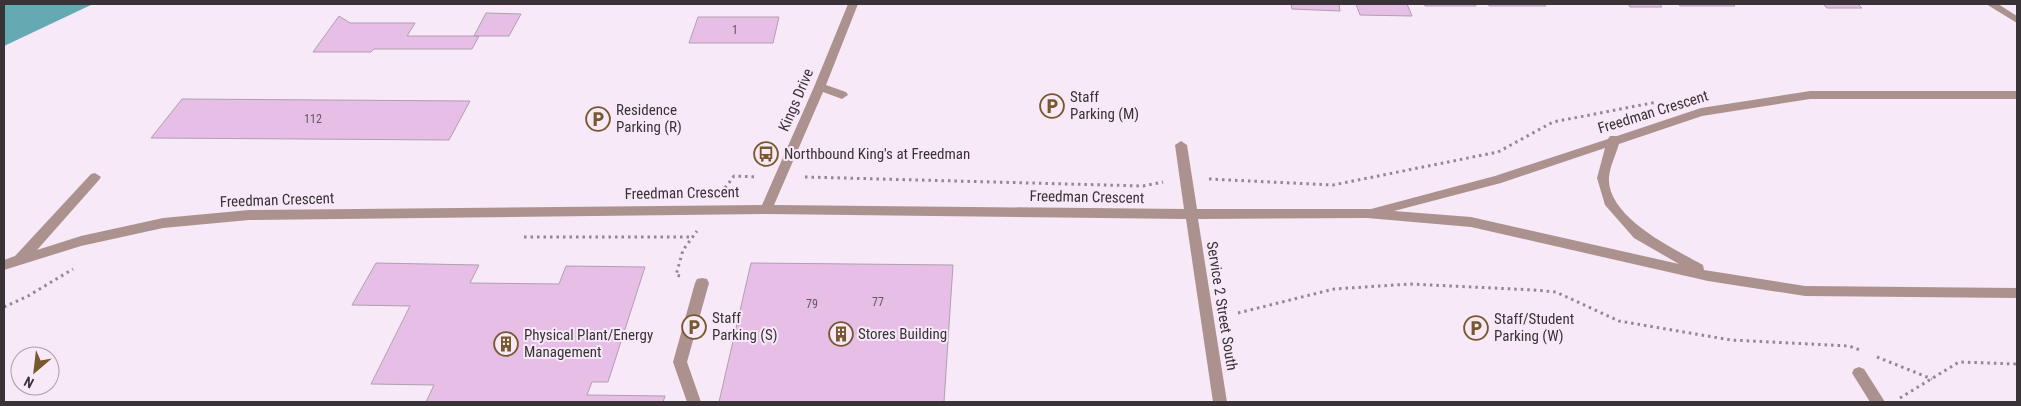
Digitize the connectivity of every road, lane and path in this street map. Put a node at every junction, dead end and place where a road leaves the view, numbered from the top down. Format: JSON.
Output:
{"nodes":[{"id":1,"x":853,"y":4,"type":"edge"},
{"id":2,"x":1991,"y":4,"type":"edge"},
{"id":3,"x":2017,"y":20,"type":"edge"},
{"id":4,"x":820,"y":87,"type":"junction"},
{"id":5,"x":842,"y":95,"type":"dead end"},
{"id":6,"x":2017,"y":95,"type":"edge"},
{"id":7,"x":1661,"y":101,"type":"dead end"},
{"id":8,"x":1614,"y":140,"type":"junction"},
{"id":9,"x":1181,"y":145,"type":"dead end"},
{"id":10,"x":734,"y":176,"type":"dead end"},
{"id":11,"x":1186,"y":176,"type":"junction"},
{"id":12,"x":752,"y":177,"type":"dead end"},
{"id":13,"x":95,"y":178,"type":"dead end"},
{"id":14,"x":824,"y":178,"type":"dead end"},
{"id":15,"x":766,"y":209,"type":"junction"},
{"id":16,"x":1366,"y":213,"type":"junction"},
{"id":17,"x":1192,"y":214,"type":"junction"},
{"id":18,"x":516,"y":237,"type":"dead end"},
{"id":19,"x":693,"y":237,"type":"dead end"},
{"id":20,"x":20,"y":260,"type":"junction"},
{"id":21,"x":4,"y":265,"type":"edge"},
{"id":22,"x":74,"y":268,"type":"dead end"},
{"id":23,"x":1708,"y":276,"type":"junction"},
{"id":24,"x":702,"y":283,"type":"dead end"},
{"id":25,"x":2017,"y":293,"type":"edge"},
{"id":26,"x":4,"y":307,"type":"edge"},
{"id":27,"x":1238,"y":312,"type":"dead end"},
{"id":28,"x":2017,"y":364,"type":"edge"},
{"id":29,"x":1859,"y":373,"type":"dead end"},
{"id":30,"x":1932,"y":379,"type":"junction"},
{"id":31,"x":1900,"y":398,"type":"dead end"},
{"id":32,"x":694,"y":402,"type":"edge"},
{"id":33,"x":1220,"y":402,"type":"edge"},
{"id":34,"x":1878,"y":402,"type":"edge"}],
"edges":[{"from":1,"to":4,"type":"street","name":"Kings Drive"},
{"from":2,"to":3,"type":"street"},
{"from":4,"to":5,"type":"street"},
{"from":4,"to":15,"type":"street","name":"Kings Drive"},
{"from":6,"to":8,"type":"street","name":"Freedman Crescent"},
{"from":7,"to":11,"type":"path"},
{"from":8,"to":16,"type":"street","name":"Freedman Crescent"},
{"from":8,"to":23,"type":"street"},
{"from":9,"to":11,"type":"street","name":"Service 2 Street South"},
{"from":10,"to":12,"type":"path"},
{"from":11,"to":14,"type":"path"},
{"from":11,"to":17,"type":"street","name":"Service 2 Street South"},
{"from":13,"to":20,"type":"street"},
{"from":15,"to":17,"type":"street","name":"Freedman Crescent"},
{"from":15,"to":20,"type":"street","name":"Freedman Crescent"},
{"from":16,"to":17,"type":"street","name":"Freedman Crescent"},
{"from":16,"to":23,"type":"street","name":"Freedman Crescent"},
{"from":17,"to":33,"type":"street","name":"Service 2 Street South"},
{"from":18,"to":19,"type":"path"},
{"from":20,"to":21,"type":"street","name":"Freedman Crescent"},
{"from":22,"to":26,"type":"path"},
{"from":23,"to":25,"type":"street","name":"Freedman Crescent"},
{"from":24,"to":32,"type":"street"},
{"from":27,"to":30,"type":"path"},
{"from":28,"to":30,"type":"path"},
{"from":29,"to":34,"type":"street"},
{"from":30,"to":31,"type":"path"}]}
